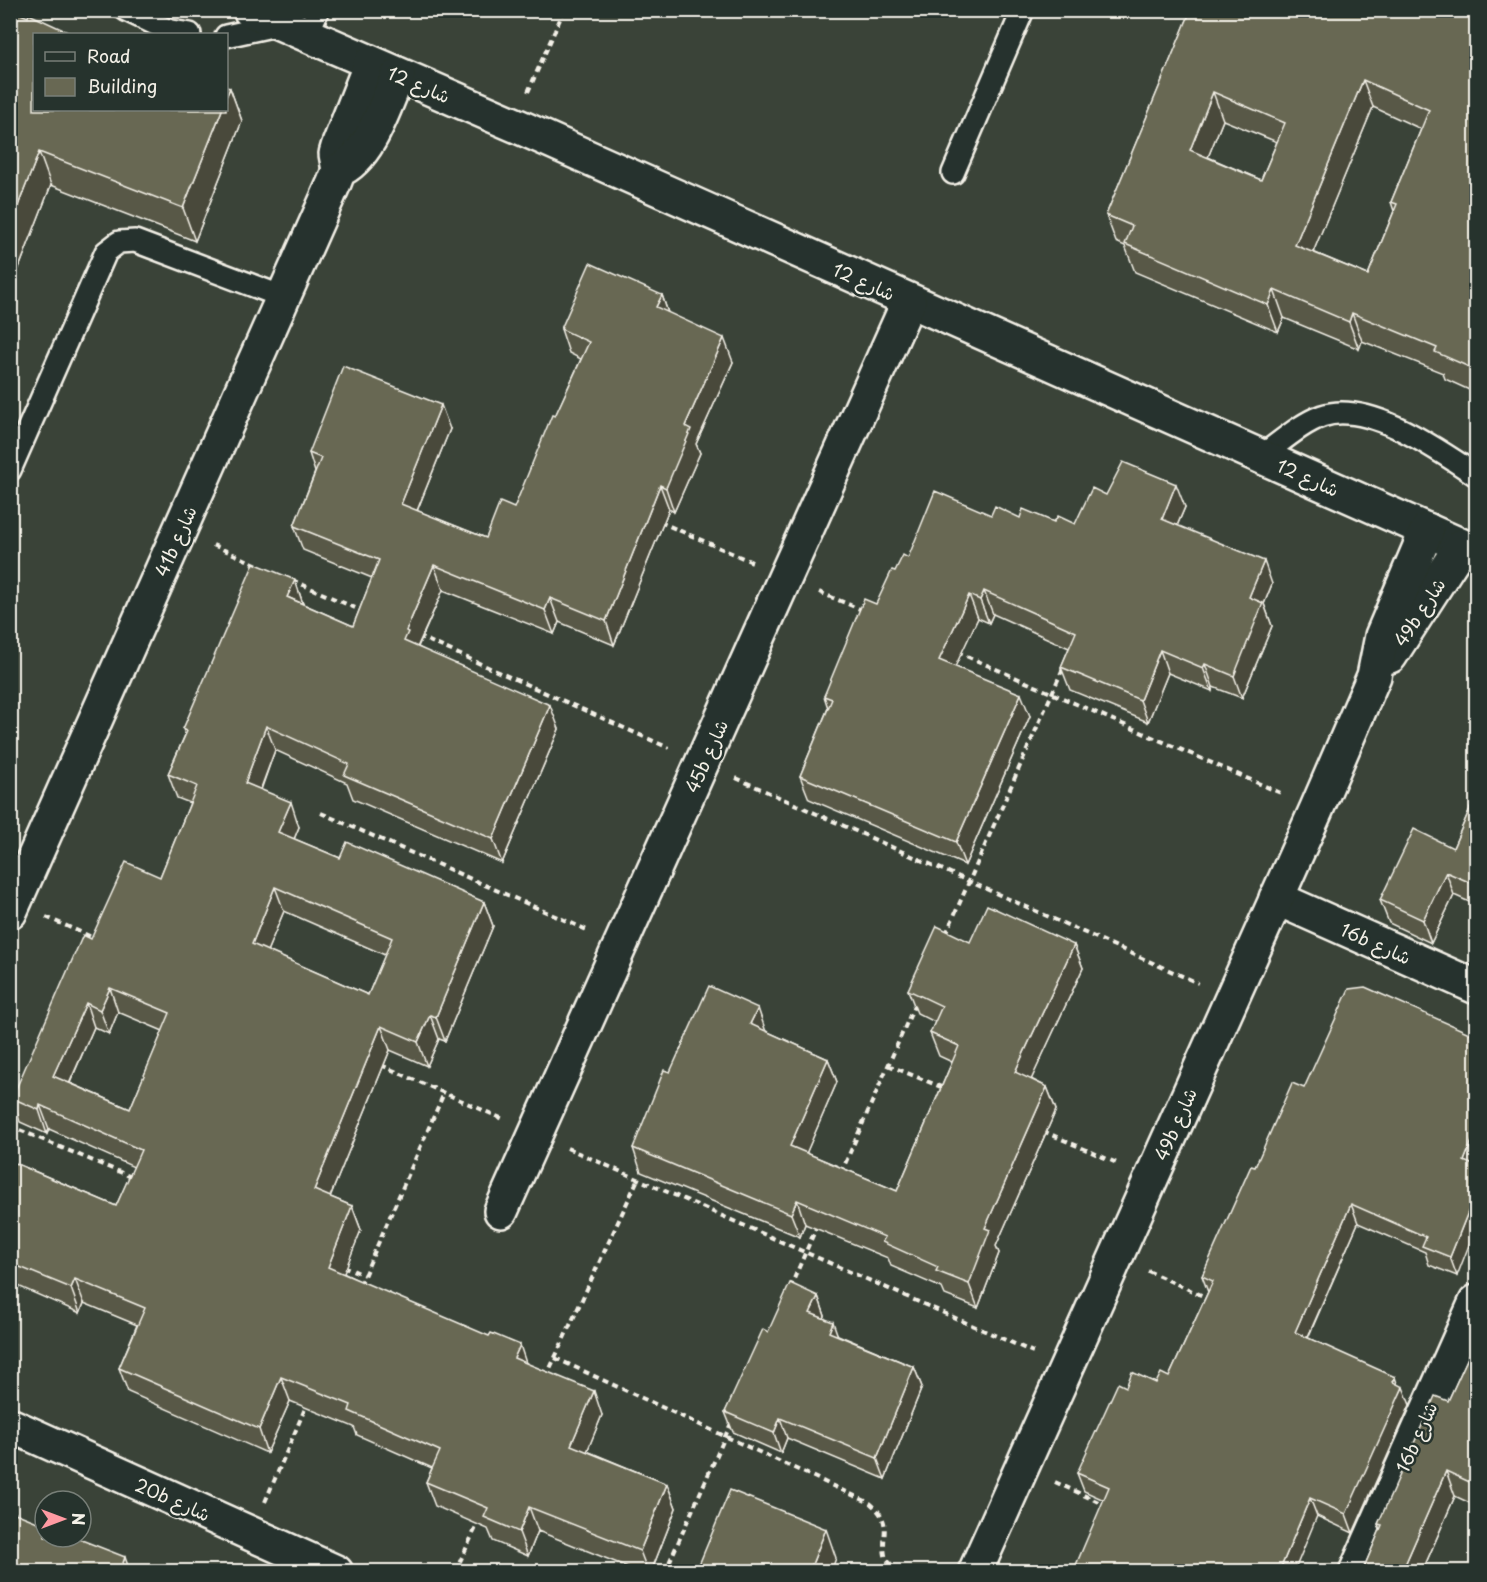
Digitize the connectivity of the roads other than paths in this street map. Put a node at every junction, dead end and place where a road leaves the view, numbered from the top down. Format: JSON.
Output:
{"nodes":[{"id":1,"x":126,"y":10,"type":"edge"},
{"id":2,"x":250,"y":10,"type":"edge"},
{"id":3,"x":1023,"y":10,"type":"edge"},
{"id":4,"x":302,"y":23,"type":"edge"},
{"id":5,"x":183,"y":33,"type":"edge"},
{"id":6,"x":228,"y":36,"type":"edge"},
{"id":7,"x":385,"y":69,"type":"junction"},
{"id":8,"x":953,"y":173,"type":"dead end"},
{"id":9,"x":283,"y":297,"type":"junction"},
{"id":10,"x":909,"y":301,"type":"junction"},
{"id":11,"x":1261,"y":456,"type":"junction"},
{"id":12,"x":10,"y":470,"type":"edge"},
{"id":13,"x":1476,"y":475,"type":"edge"},
{"id":14,"x":1427,"y":530,"type":"junction"},
{"id":15,"x":1469,"y":549,"type":"edge"},
{"id":16,"x":1374,"y":676,"type":"junction"},
{"id":17,"x":18,"y":875,"type":"edge"},
{"id":18,"x":1276,"y":898,"type":"junction"},
{"id":19,"x":10,"y":912,"type":"edge"},
{"id":20,"x":1476,"y":987,"type":"edge"},
{"id":21,"x":501,"y":1211,"type":"dead end"},
{"id":22,"x":1476,"y":1302,"type":"edge"},
{"id":23,"x":10,"y":1425,"type":"edge"},
{"id":24,"x":283,"y":1561,"type":"edge"},
{"id":25,"x":336,"y":1572,"type":"edge"},
{"id":26,"x":975,"y":1572,"type":"edge"},
{"id":27,"x":1356,"y":1572,"type":"edge"}],
"edges":[{"from":1,"to":5,"type":"lane"},
{"from":2,"to":4,"type":"street","name":"شارع 12"},
{"from":3,"to":8,"type":"lane"},
{"from":4,"to":6,"type":"lane"},
{"from":4,"to":7,"type":"street","name":"شارع 12"},
{"from":7,"to":9,"type":"street","name":"41b شارع"},
{"from":7,"to":10,"type":"street","name":"شارع 12"},
{"from":9,"to":12,"type":"lane"},
{"from":9,"to":17,"type":"street","name":"41b شارع"},
{"from":10,"to":11,"type":"street","name":"شارع 12"},
{"from":10,"to":21,"type":"street","name":"45b شارع"},
{"from":11,"to":13,"type":"lane"},
{"from":11,"to":14,"type":"street","name":"شارع 12"},
{"from":14,"to":15,"type":"street","name":"شارع 12"},
{"from":14,"to":16,"type":"street","name":"49b شارع"},
{"from":15,"to":16,"type":"street","name":"49b شارع"},
{"from":16,"to":18,"type":"street","name":"49b شارع"},
{"from":17,"to":19,"type":"street","name":"41b شارع"},
{"from":18,"to":20,"type":"street","name":"16b شارع"},
{"from":18,"to":26,"type":"street","name":"49b شارع"},
{"from":22,"to":27,"type":"street","name":"16b شارع"},
{"from":23,"to":24,"type":"street","name":"20b شارع"},
{"from":24,"to":25,"type":"street","name":"20b شارع"}]}
